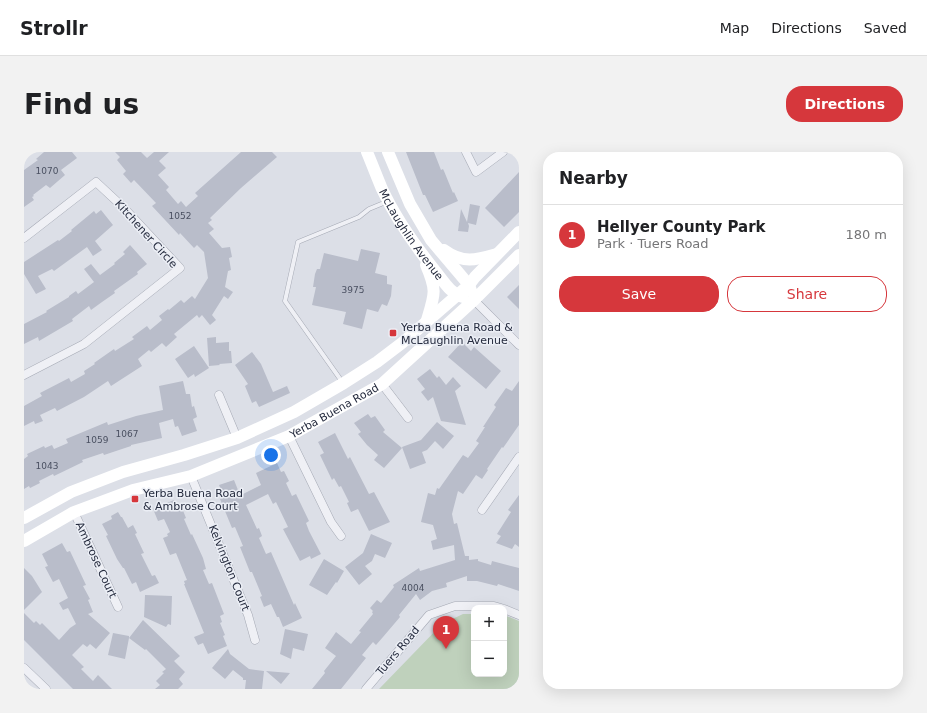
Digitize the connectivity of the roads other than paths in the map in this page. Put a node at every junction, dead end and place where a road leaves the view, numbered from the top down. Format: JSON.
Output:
{"nodes":[{"id":1,"x":367,"y":152,"type":"edge"},
{"id":2,"x":388,"y":152,"type":"edge"},
{"id":3,"x":466,"y":152,"type":"edge"},
{"id":4,"x":503,"y":152,"type":"edge"},
{"id":5,"x":388,"y":201,"type":"junction"},
{"id":6,"x":519,"y":232,"type":"edge"},
{"id":7,"x":24,"y":238,"type":"edge"},
{"id":8,"x":431,"y":240,"type":"junction"},
{"id":9,"x":420,"y":251,"type":"junction"},
{"id":10,"x":498,"y":254,"type":"junction"},
{"id":11,"x":519,"y":255,"type":"edge"},
{"id":12,"x":469,"y":285,"type":"junction"},
{"id":13,"x":456,"y":295,"type":"junction"},
{"id":14,"x":474,"y":300,"type":"junction"},
{"id":15,"x":427,"y":320,"type":"junction"},
{"id":16,"x":519,"y":345,"type":"edge"},
{"id":17,"x":24,"y":375,"type":"edge"},
{"id":18,"x":344,"y":383,"type":"junction"},
{"id":19,"x":382,"y":384,"type":"junction"},
{"id":20,"x":219,"y":395,"type":"dead end"},
{"id":21,"x":408,"y":418,"type":"dead end"},
{"id":22,"x":289,"y":436,"type":"junction"},
{"id":23,"x":237,"y":438,"type":"junction"},
{"id":24,"x":519,"y":457,"type":"edge"},
{"id":25,"x":191,"y":476,"type":"junction"},
{"id":26,"x":482,"y":510,"type":"dead end"},
{"id":27,"x":74,"y":512,"type":"junction"},
{"id":28,"x":24,"y":518,"type":"edge"},
{"id":29,"x":341,"y":536,"type":"dead end"},
{"id":30,"x":24,"y":541,"type":"edge"},
{"id":31,"x":471,"y":606,"type":"edge"},
{"id":32,"x":118,"y":607,"type":"dead end"},
{"id":33,"x":507,"y":610,"type":"edge"},
{"id":34,"x":519,"y":614,"type":"edge"},
{"id":35,"x":255,"y":640,"type":"dead end"},
{"id":36,"x":24,"y":668,"type":"edge"},
{"id":37,"x":46,"y":689,"type":"edge"},
{"id":38,"x":366,"y":689,"type":"edge"}],
"edges":[{"from":1,"to":5,"type":"main road","name":"McLaughlin Avenue"},
{"from":2,"to":8,"type":"main road","name":"McLaughlin Avenue"},
{"from":3,"to":4,"type":"street"},
{"from":5,"to":9,"type":"main road","name":"McLaughlin Avenue"},
{"from":5,"to":18,"type":"lane"},
{"from":6,"to":10,"type":"main road","name":"Yerba Buena Road"},
{"from":7,"to":17,"type":"street","name":"Kitchener Circle"},
{"from":8,"to":10,"type":"main road"},
{"from":8,"to":12,"type":"main road","name":"McLaughlin Avenue"},
{"from":9,"to":13,"type":"main road","name":"McLaughlin Avenue"},
{"from":9,"to":15,"type":"main road"},
{"from":10,"to":12,"type":"main road","name":"Yerba Buena Road"},
{"from":11,"to":14,"type":"main road","name":"Yerba Buena Road"},
{"from":12,"to":13,"type":"main road","name":"Yerba Buena Road"},
{"from":12,"to":14,"type":"main road","name":"McLaughlin Avenue"},
{"from":13,"to":14,"type":"main road","name":"McLaughlin Avenue"},
{"from":13,"to":15,"type":"main road","name":"Yerba Buena Road"},
{"from":14,"to":16,"type":"street","name":"McLaughlin Avenue"},
{"from":14,"to":19,"type":"main road","name":"Yerba Buena Road"},
{"from":15,"to":18,"type":"main road","name":"Yerba Buena Road"},
{"from":18,"to":23,"type":"main road","name":"Yerba Buena Road"},
{"from":19,"to":21,"type":"street"},
{"from":19,"to":22,"type":"main road","name":"Yerba Buena Road"},
{"from":20,"to":23,"type":"street"},
{"from":22,"to":25,"type":"main road","name":"Yerba Buena Road"},
{"from":22,"to":29,"type":"street"},
{"from":23,"to":28,"type":"main road","name":"Yerba Buena Road"},
{"from":24,"to":26,"type":"street"},
{"from":25,"to":27,"type":"main road","name":"Yerba Buena Road"},
{"from":25,"to":35,"type":"street","name":"Kelvington Court"},
{"from":27,"to":30,"type":"main road","name":"Yerba Buena Road"},
{"from":27,"to":32,"type":"street","name":"Ambrose Court"},
{"from":31,"to":38,"type":"street","name":"Tuers Road"},
{"from":33,"to":34,"type":"street"},
{"from":36,"to":37,"type":"street"}]}
